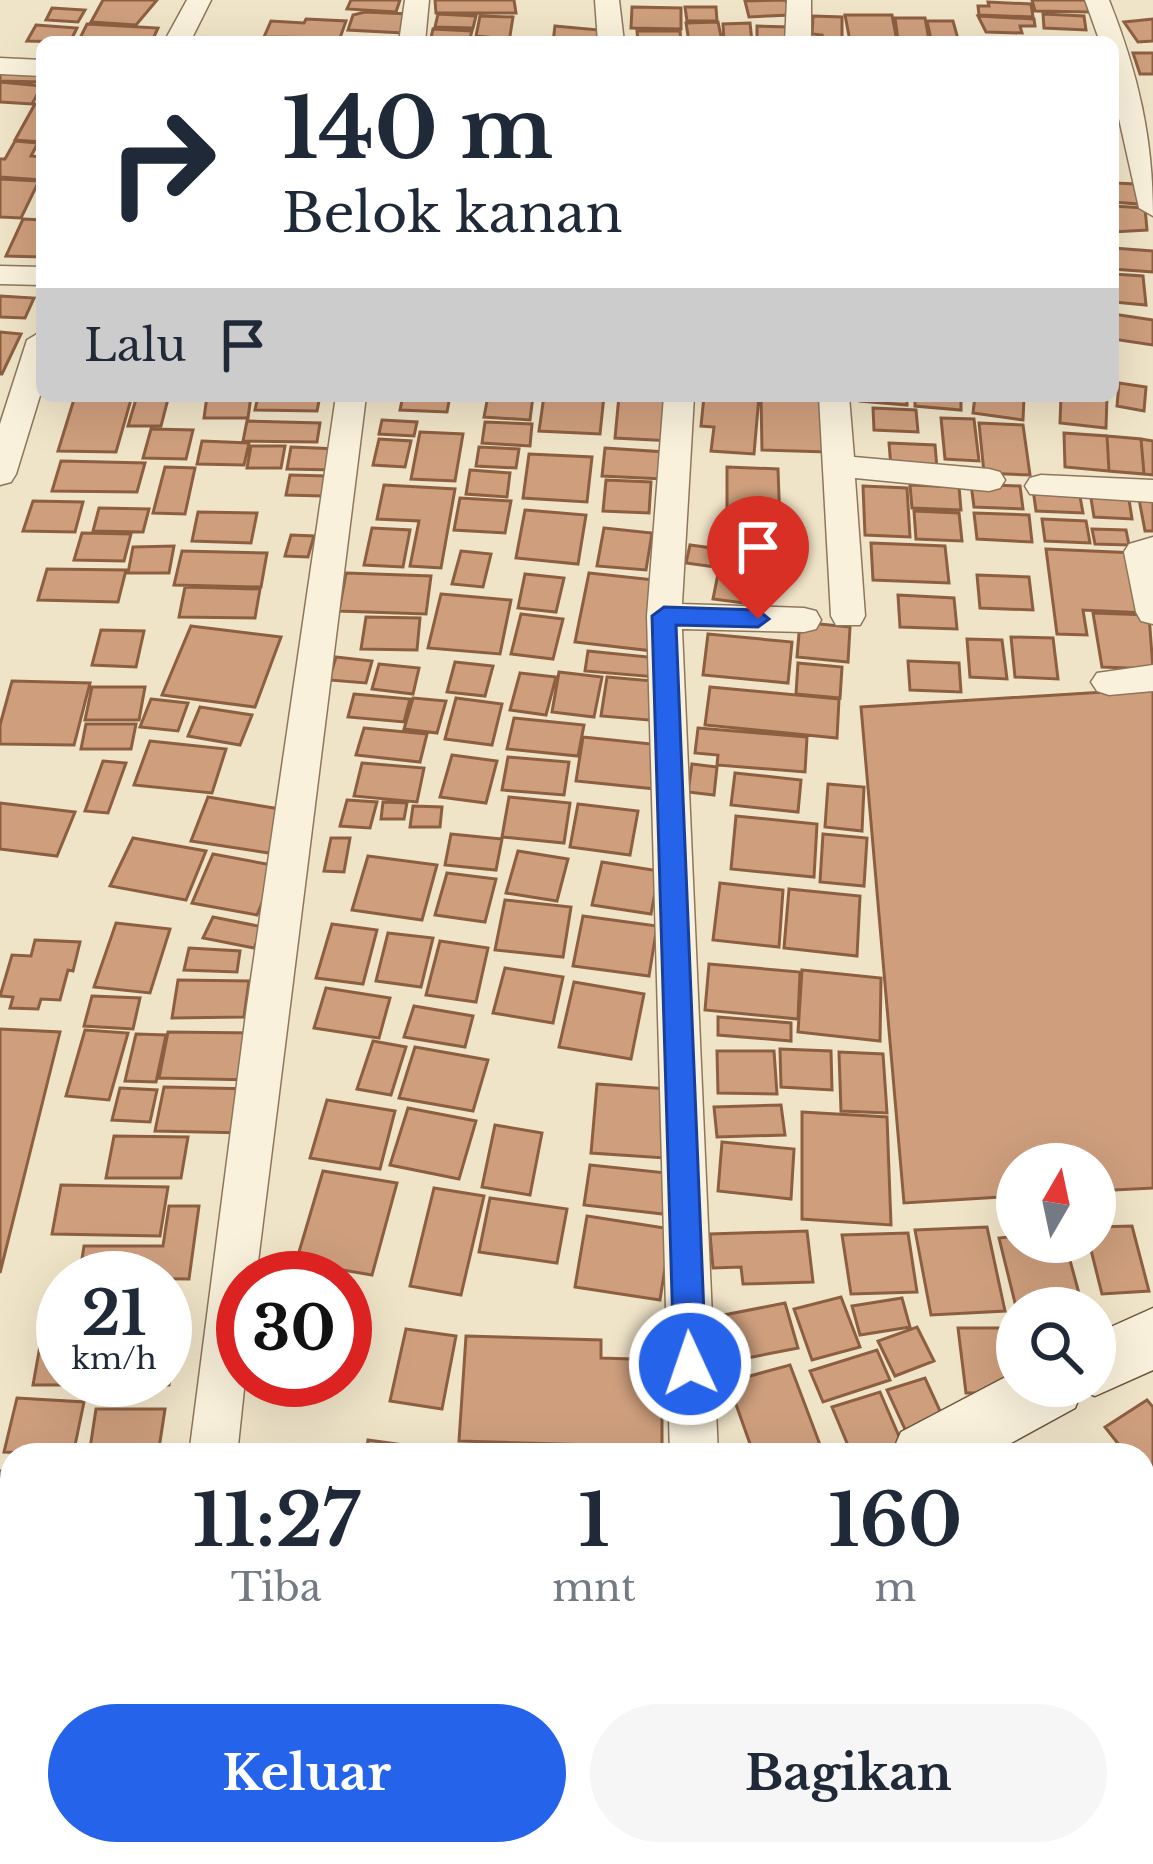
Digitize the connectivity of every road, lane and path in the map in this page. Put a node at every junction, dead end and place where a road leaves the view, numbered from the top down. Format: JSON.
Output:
{"nodes":[{"id":1,"x":199,"y":0,"type":"edge"},
{"id":2,"x":417,"y":0,"type":"edge"},
{"id":3,"x":607,"y":0,"type":"edge"},
{"id":4,"x":799,"y":0,"type":"edge"},
{"id":5,"x":1096,"y":0,"type":"edge"},
{"id":6,"x":180,"y":36,"type":"edge"},
{"id":7,"x":413,"y":36,"type":"edge"},
{"id":8,"x":610,"y":36,"type":"edge"},
{"id":9,"x":798,"y":36,"type":"edge"},
{"id":10,"x":1114,"y":36,"type":"edge"},
{"id":11,"x":1121,"y":50,"type":"edge"},
{"id":12,"x":0,"y":66,"type":"edge"},
{"id":13,"x":36,"y":68,"type":"edge"},
{"id":14,"x":1125,"y":154,"type":"edge"},
{"id":15,"x":1153,"y":208,"type":"edge"},
{"id":16,"x":0,"y":275,"type":"edge"},
{"id":17,"x":36,"y":276,"type":"edge"},
{"id":18,"x":36,"y":359,"type":"edge"},
{"id":19,"x":350,"y":402,"type":"edge"},
{"id":20,"x":679,"y":402,"type":"edge"},
{"id":21,"x":834,"y":402,"type":"edge"},
{"id":22,"x":838,"y":466,"type":"junction"},
{"id":23,"x":0,"y":474,"type":"edge"},
{"id":24,"x":989,"y":479,"type":"dead end"},
{"id":25,"x":1041,"y":486,"type":"dead end"},
{"id":26,"x":1153,"y":491,"type":"edge"},
{"id":27,"x":1153,"y":548,"type":"edge"},
{"id":28,"x":1153,"y":612,"type":"edge"},
{"id":29,"x":664,"y":616,"type":"junction"},
{"id":30,"x":848,"y":616,"type":"dead end"},
{"id":31,"x":804,"y":620,"type":"dead end"},
{"id":32,"x":1153,"y":678,"type":"edge"},
{"id":33,"x":1108,"y":682,"type":"dead end"},
{"id":34,"x":1153,"y":1338,"type":"edge"},
{"id":35,"x":1116,"y":1356,"type":"edge"},
{"id":36,"x":1013,"y":1407,"type":"edge"},
{"id":37,"x":213,"y":1443,"type":"edge"},
{"id":38,"x":694,"y":1443,"type":"edge"},
{"id":39,"x":946,"y":1443,"type":"edge"}],
"edges":[{"from":1,"to":6,"type":"street"},
{"from":2,"to":7,"type":"street"},
{"from":3,"to":8,"type":"street"},
{"from":4,"to":9,"type":"street"},
{"from":5,"to":10,"type":"street"},
{"from":11,"to":14,"type":"street"},
{"from":12,"to":13,"type":"street"},
{"from":14,"to":15,"type":"street"},
{"from":16,"to":17,"type":"street"},
{"from":18,"to":23,"type":"street"},
{"from":19,"to":37,"type":"street"},
{"from":20,"to":29,"type":"street"},
{"from":21,"to":22,"type":"street"},
{"from":22,"to":24,"type":"street"},
{"from":22,"to":30,"type":"street"},
{"from":25,"to":26,"type":"street"},
{"from":27,"to":28,"type":"street"},
{"from":29,"to":31,"type":"street"},
{"from":29,"to":38,"type":"street"},
{"from":32,"to":33,"type":"street"},
{"from":34,"to":35,"type":"street"},
{"from":36,"to":39,"type":"street"}]}
